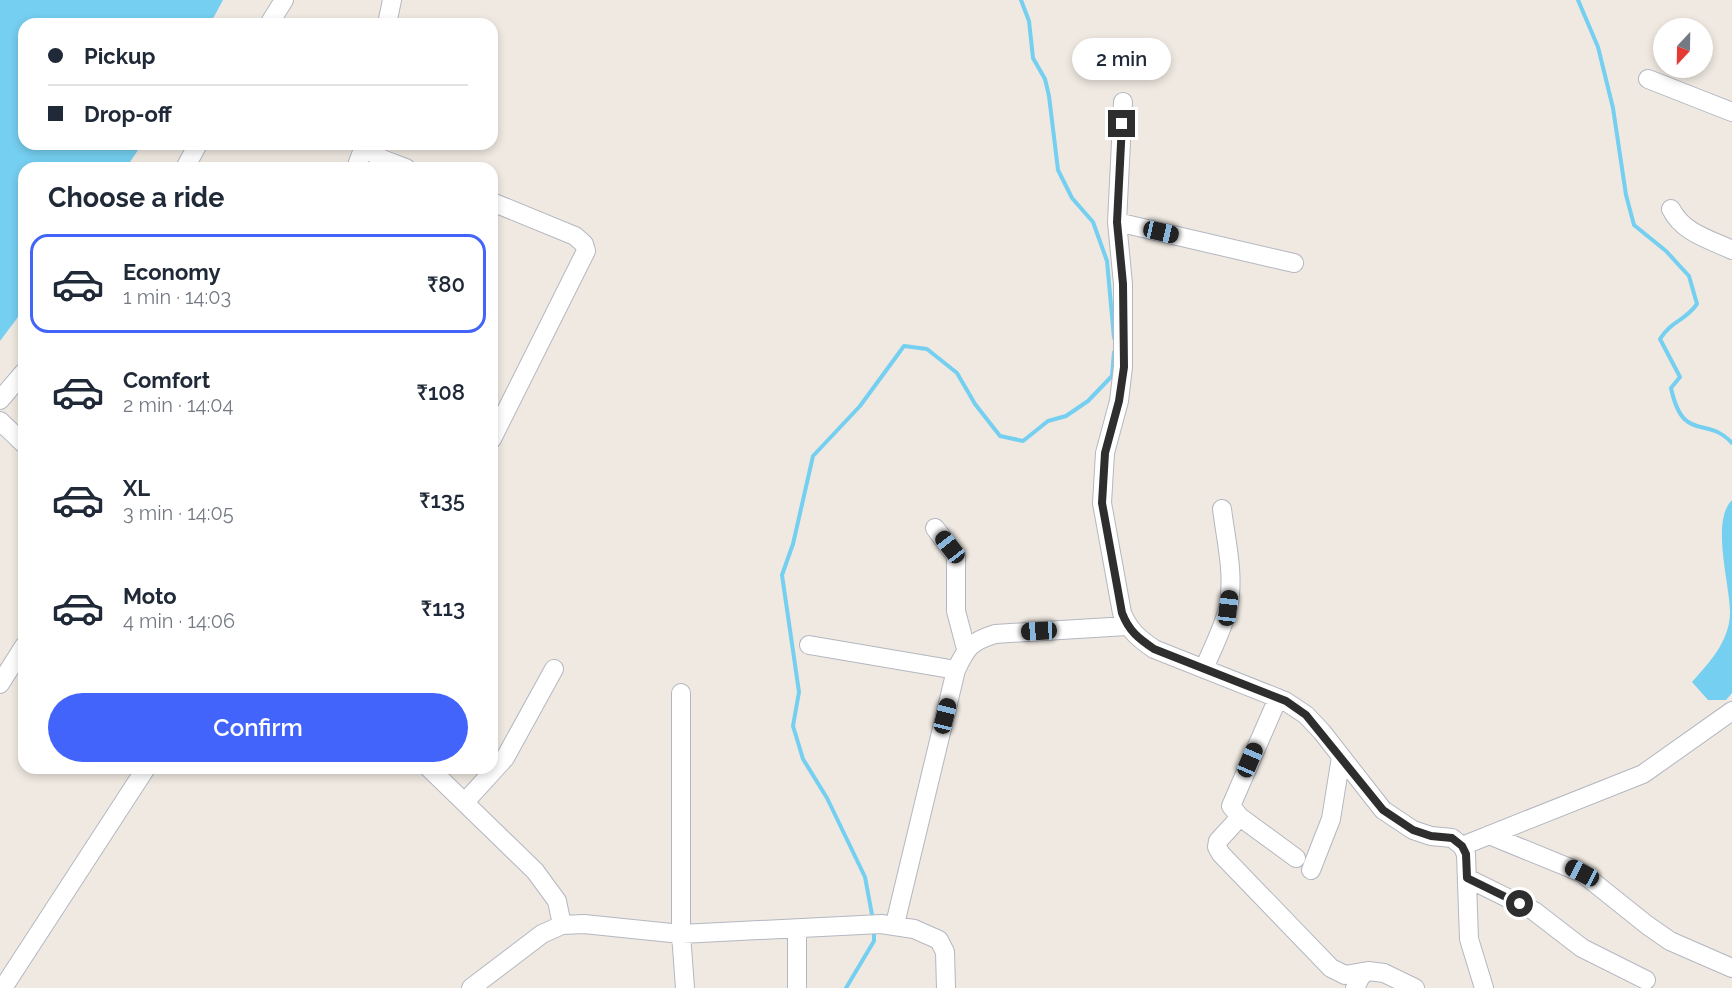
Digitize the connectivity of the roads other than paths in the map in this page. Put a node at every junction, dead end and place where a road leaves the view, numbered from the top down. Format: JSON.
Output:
{"nodes":[{"id":1,"x":284,"y":0,"type":"edge"},
{"id":2,"x":392,"y":0,"type":"edge"},
{"id":3,"x":273,"y":18,"type":"edge"},
{"id":4,"x":388,"y":18,"type":"edge"},
{"id":5,"x":1648,"y":79,"type":"dead end"},
{"id":6,"x":1123,"y":102,"type":"dead end"},
{"id":7,"x":1732,"y":112,"type":"edge"},
{"id":8,"x":369,"y":150,"type":"edge"},
{"id":9,"x":391,"y":162,"type":"edge"},
{"id":10,"x":498,"y":204,"type":"edge"},
{"id":11,"x":1671,"y":209,"type":"dead end"},
{"id":12,"x":1117,"y":222,"type":"junction"},
{"id":13,"x":1732,"y":250,"type":"edge"},
{"id":14,"x":1294,"y":262,"type":"dead end"},
{"id":15,"x":18,"y":379,"type":"edge"},
{"id":16,"x":0,"y":400,"type":"edge"},
{"id":17,"x":0,"y":421,"type":"edge"},
{"id":18,"x":498,"y":427,"type":"edge"},
{"id":19,"x":18,"y":438,"type":"edge"},
{"id":20,"x":1222,"y":509,"type":"dead end"},
{"id":21,"x":935,"y":528,"type":"dead end"},
{"id":22,"x":1127,"y":626,"type":"junction"},
{"id":23,"x":809,"y":645,"type":"dead end"},
{"id":24,"x":966,"y":649,"type":"junction"},
{"id":25,"x":18,"y":656,"type":"edge"},
{"id":26,"x":554,"y":669,"type":"dead end"},
{"id":27,"x":1204,"y":669,"type":"junction"},
{"id":28,"x":956,"y":670,"type":"junction"},
{"id":29,"x":0,"y":684,"type":"edge"},
{"id":30,"x":681,"y":693,"type":"dead end"},
{"id":31,"x":1278,"y":698,"type":"junction"},
{"id":32,"x":1732,"y":711,"type":"edge"},
{"id":33,"x":1341,"y":757,"type":"junction"},
{"id":34,"x":498,"y":766,"type":"edge"},
{"id":35,"x":142,"y":774,"type":"edge"},
{"id":36,"x":435,"y":774,"type":"edge"},
{"id":37,"x":490,"y":774,"type":"edge"},
{"id":38,"x":465,"y":802,"type":"junction"},
{"id":39,"x":1240,"y":817,"type":"junction"},
{"id":40,"x":1489,"y":835,"type":"junction"},
{"id":41,"x":1462,"y":846,"type":"junction"},
{"id":42,"x":1296,"y":858,"type":"dead end"},
{"id":43,"x":1311,"y":870,"type":"dead end"},
{"id":44,"x":1467,"y":878,"type":"junction"},
{"id":45,"x":888,"y":924,"type":"junction"},
{"id":46,"x":562,"y":925,"type":"junction"},
{"id":47,"x":797,"y":930,"type":"junction"},
{"id":48,"x":681,"y":934,"type":"junction"},
{"id":49,"x":1732,"y":968,"type":"edge"},
{"id":50,"x":1368,"y":971,"type":"junction"},
{"id":51,"x":1646,"y":980,"type":"dead end"},
{"id":52,"x":3,"y":988,"type":"edge"},
{"id":53,"x":471,"y":988,"type":"edge"},
{"id":54,"x":685,"y":988,"type":"edge"},
{"id":55,"x":797,"y":988,"type":"edge"},
{"id":56,"x":946,"y":988,"type":"edge"},
{"id":57,"x":1355,"y":988,"type":"edge"},
{"id":58,"x":1415,"y":988,"type":"edge"},
{"id":59,"x":1484,"y":988,"type":"edge"}],
"edges":[{"from":1,"to":3,"type":"street"},
{"from":2,"to":4,"type":"street"},
{"from":5,"to":7,"type":"street"},
{"from":6,"to":12,"type":"street"},
{"from":8,"to":9,"type":"street"},
{"from":10,"to":18,"type":"street"},
{"from":11,"to":13,"type":"street"},
{"from":12,"to":14,"type":"street"},
{"from":12,"to":22,"type":"street"},
{"from":15,"to":16,"type":"street"},
{"from":17,"to":19,"type":"street"},
{"from":20,"to":27,"type":"street"},
{"from":21,"to":24,"type":"street"},
{"from":22,"to":24,"type":"street"},
{"from":22,"to":27,"type":"street"},
{"from":23,"to":28,"type":"street"},
{"from":24,"to":28,"type":"street"},
{"from":25,"to":29,"type":"street"},
{"from":26,"to":34,"type":"street"},
{"from":27,"to":31,"type":"street"},
{"from":28,"to":45,"type":"street"},
{"from":30,"to":48,"type":"street"},
{"from":31,"to":33,"type":"street"},
{"from":31,"to":39,"type":"street"},
{"from":32,"to":40,"type":"street"},
{"from":33,"to":41,"type":"street"},
{"from":33,"to":43,"type":"street"},
{"from":35,"to":52,"type":"street"},
{"from":36,"to":38,"type":"street"},
{"from":37,"to":38,"type":"street"},
{"from":38,"to":46,"type":"street"},
{"from":39,"to":42,"type":"street"},
{"from":39,"to":50,"type":"street"},
{"from":40,"to":41,"type":"street"},
{"from":40,"to":49,"type":"street"},
{"from":41,"to":44,"type":"street"},
{"from":44,"to":51,"type":"street"},
{"from":44,"to":59,"type":"street"},
{"from":45,"to":47,"type":"street"},
{"from":45,"to":56,"type":"street"},
{"from":46,"to":48,"type":"street"},
{"from":46,"to":53,"type":"street"},
{"from":47,"to":48,"type":"street"},
{"from":47,"to":55,"type":"street"},
{"from":48,"to":54,"type":"street"},
{"from":50,"to":57,"type":"street"},
{"from":50,"to":58,"type":"street"}]}
